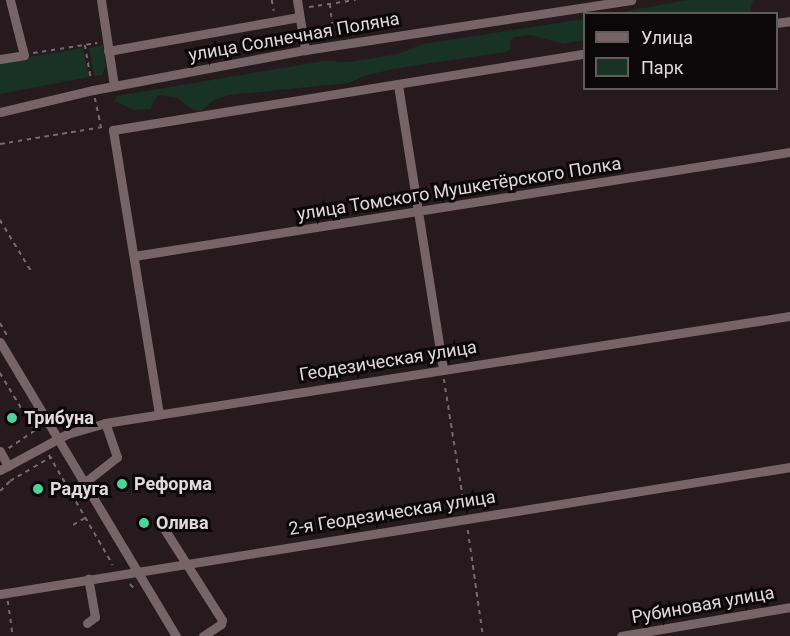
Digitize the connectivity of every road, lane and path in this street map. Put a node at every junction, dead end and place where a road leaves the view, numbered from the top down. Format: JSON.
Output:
{"nodes":[{"id":1,"x":10,"y":0,"type":"edge"},
{"id":2,"x":101,"y":0,"type":"edge"},
{"id":3,"x":272,"y":0,"type":"edge"},
{"id":4,"x":297,"y":0,"type":"edge"},
{"id":5,"x":631,"y":0,"type":"edge"},
{"id":6,"x":330,"y":4,"type":"dead end"},
{"id":7,"x":299,"y":17,"type":"junction"},
{"id":8,"x":276,"y":21,"type":"junction"},
{"id":9,"x":336,"y":45,"type":"junction"},
{"id":10,"x":305,"y":50,"type":"junction"},
{"id":11,"x":108,"y":51,"type":"junction"},
{"id":12,"x":583,"y":54,"type":"edge"},
{"id":13,"x":0,"y":59,"type":"edge"},
{"id":14,"x":398,"y":85,"type":"junction"},
{"id":15,"x":114,"y":86,"type":"junction"},
{"id":16,"x":0,"y":112,"type":"edge"},
{"id":17,"x":113,"y":130,"type":"junction"},
{"id":18,"x":0,"y":144,"type":"edge"},
{"id":19,"x":790,"y":152,"type":"edge"},
{"id":20,"x":417,"y":213,"type":"junction"},
{"id":21,"x":0,"y":220,"type":"edge"},
{"id":22,"x":134,"y":256,"type":"junction"},
{"id":23,"x":33,"y":274,"type":"dead end"},
{"id":24,"x":790,"y":316,"type":"edge"},
{"id":25,"x":0,"y":342,"type":"edge"},
{"id":26,"x":442,"y":369,"type":"junction"},
{"id":27,"x":0,"y":373,"type":"edge"},
{"id":28,"x":159,"y":414,"type":"junction"},
{"id":29,"x":105,"y":423,"type":"junction"},
{"id":30,"x":57,"y":438,"type":"junction"},
{"id":31,"x":1,"y":452,"type":"edge"},
{"id":32,"x":49,"y":454,"type":"dead end"},
{"id":33,"x":51,"y":457,"type":"junction"},
{"id":34,"x":790,"y":467,"type":"edge"},
{"id":35,"x":4,"y":468,"type":"edge"},
{"id":36,"x":84,"y":483,"type":"junction"},
{"id":37,"x":0,"y":492,"type":"edge"},
{"id":38,"x":85,"y":518,"type":"junction"},
{"id":39,"x":466,"y":519,"type":"junction"},
{"id":40,"x":73,"y":525,"type":"dead end"},
{"id":41,"x":163,"y":527,"type":"dead end"},
{"id":42,"x":186,"y":562,"type":"junction"},
{"id":43,"x":138,"y":571,"type":"junction"},
{"id":44,"x":119,"y":574,"type":"junction"},
{"id":45,"x":88,"y":579,"type":"junction"},
{"id":46,"x":137,"y":590,"type":"dead end"},
{"id":47,"x":4,"y":593,"type":"edge"},
{"id":48,"x":790,"y":607,"type":"edge"},
{"id":49,"x":87,"y":622,"type":"dead end"},
{"id":50,"x":13,"y":636,"type":"edge"},
{"id":51,"x":176,"y":636,"type":"edge"},
{"id":52,"x":203,"y":636,"type":"edge"},
{"id":53,"x":483,"y":636,"type":"edge"},
{"id":54,"x":621,"y":636,"type":"edge"}],
"edges":[{"from":1,"to":13,"type":"street"},
{"from":2,"to":11,"type":"street"},
{"from":3,"to":8,"type":"path"},
{"from":4,"to":7,"type":"street"},
{"from":5,"to":9,"type":"street","name":"улица Солнечная Поляна"},
{"from":6,"to":9,"type":"path"},
{"from":7,"to":8,"type":"street"},
{"from":7,"to":10,"type":"street"},
{"from":8,"to":11,"type":"street"},
{"from":9,"to":10,"type":"street","name":"улица Солнечная Поляна"},
{"from":10,"to":15,"type":"street","name":"улица Солнечная Поляна"},
{"from":11,"to":15,"type":"street"},
{"from":12,"to":14,"type":"street"},
{"from":14,"to":17,"type":"street"},
{"from":14,"to":20,"type":"street"},
{"from":15,"to":16,"type":"street","name":"улица Солнечная Поляна"},
{"from":17,"to":18,"type":"path"},
{"from":17,"to":22,"type":"street"},
{"from":19,"to":20,"type":"street","name":"улица Томского Мушкетёрского Полка"},
{"from":20,"to":22,"type":"street","name":"улица Томского Мушкетёрского Полка"},
{"from":20,"to":26,"type":"street"},
{"from":21,"to":23,"type":"path"},
{"from":22,"to":28,"type":"street"},
{"from":24,"to":26,"type":"street","name":"Геодезическая улица"},
{"from":25,"to":30,"type":"street"},
{"from":26,"to":28,"type":"street","name":"Геодезическая улица"},
{"from":26,"to":39,"type":"path"},
{"from":27,"to":31,"type":"path"},
{"from":28,"to":29,"type":"street","name":"Геодезическая улица"},
{"from":29,"to":30,"type":"street","name":"Геодезическая улица"},
{"from":29,"to":36,"type":"street"},
{"from":30,"to":35,"type":"street","name":"Геодезическая улица"},
{"from":30,"to":36,"type":"street"},
{"from":31,"to":35,"type":"street"},
{"from":32,"to":33,"type":"path"},
{"from":33,"to":37,"type":"path"},
{"from":33,"to":38,"type":"path"},
{"from":34,"to":39,"type":"street","name":"2-я Геодезическая улица"},
{"from":36,"to":43,"type":"street"},
{"from":38,"to":40,"type":"path"},
{"from":38,"to":44,"type":"path"},
{"from":39,"to":42,"type":"street","name":"2-я Геодезическая улица"},
{"from":39,"to":53,"type":"path"},
{"from":41,"to":42,"type":"street"},
{"from":42,"to":43,"type":"street","name":"2-я Геодезическая улица"},
{"from":42,"to":52,"type":"street"},
{"from":43,"to":44,"type":"street","name":"2-я Геодезическая улица"},
{"from":43,"to":51,"type":"street"},
{"from":44,"to":45,"type":"street","name":"2-я Геодезическая улица"},
{"from":44,"to":46,"type":"path"},
{"from":45,"to":47,"type":"street","name":"2-я Геодезическая улица"},
{"from":45,"to":49,"type":"street"},
{"from":47,"to":50,"type":"path"},
{"from":48,"to":54,"type":"street","name":"Рубиновая улица"}]}
